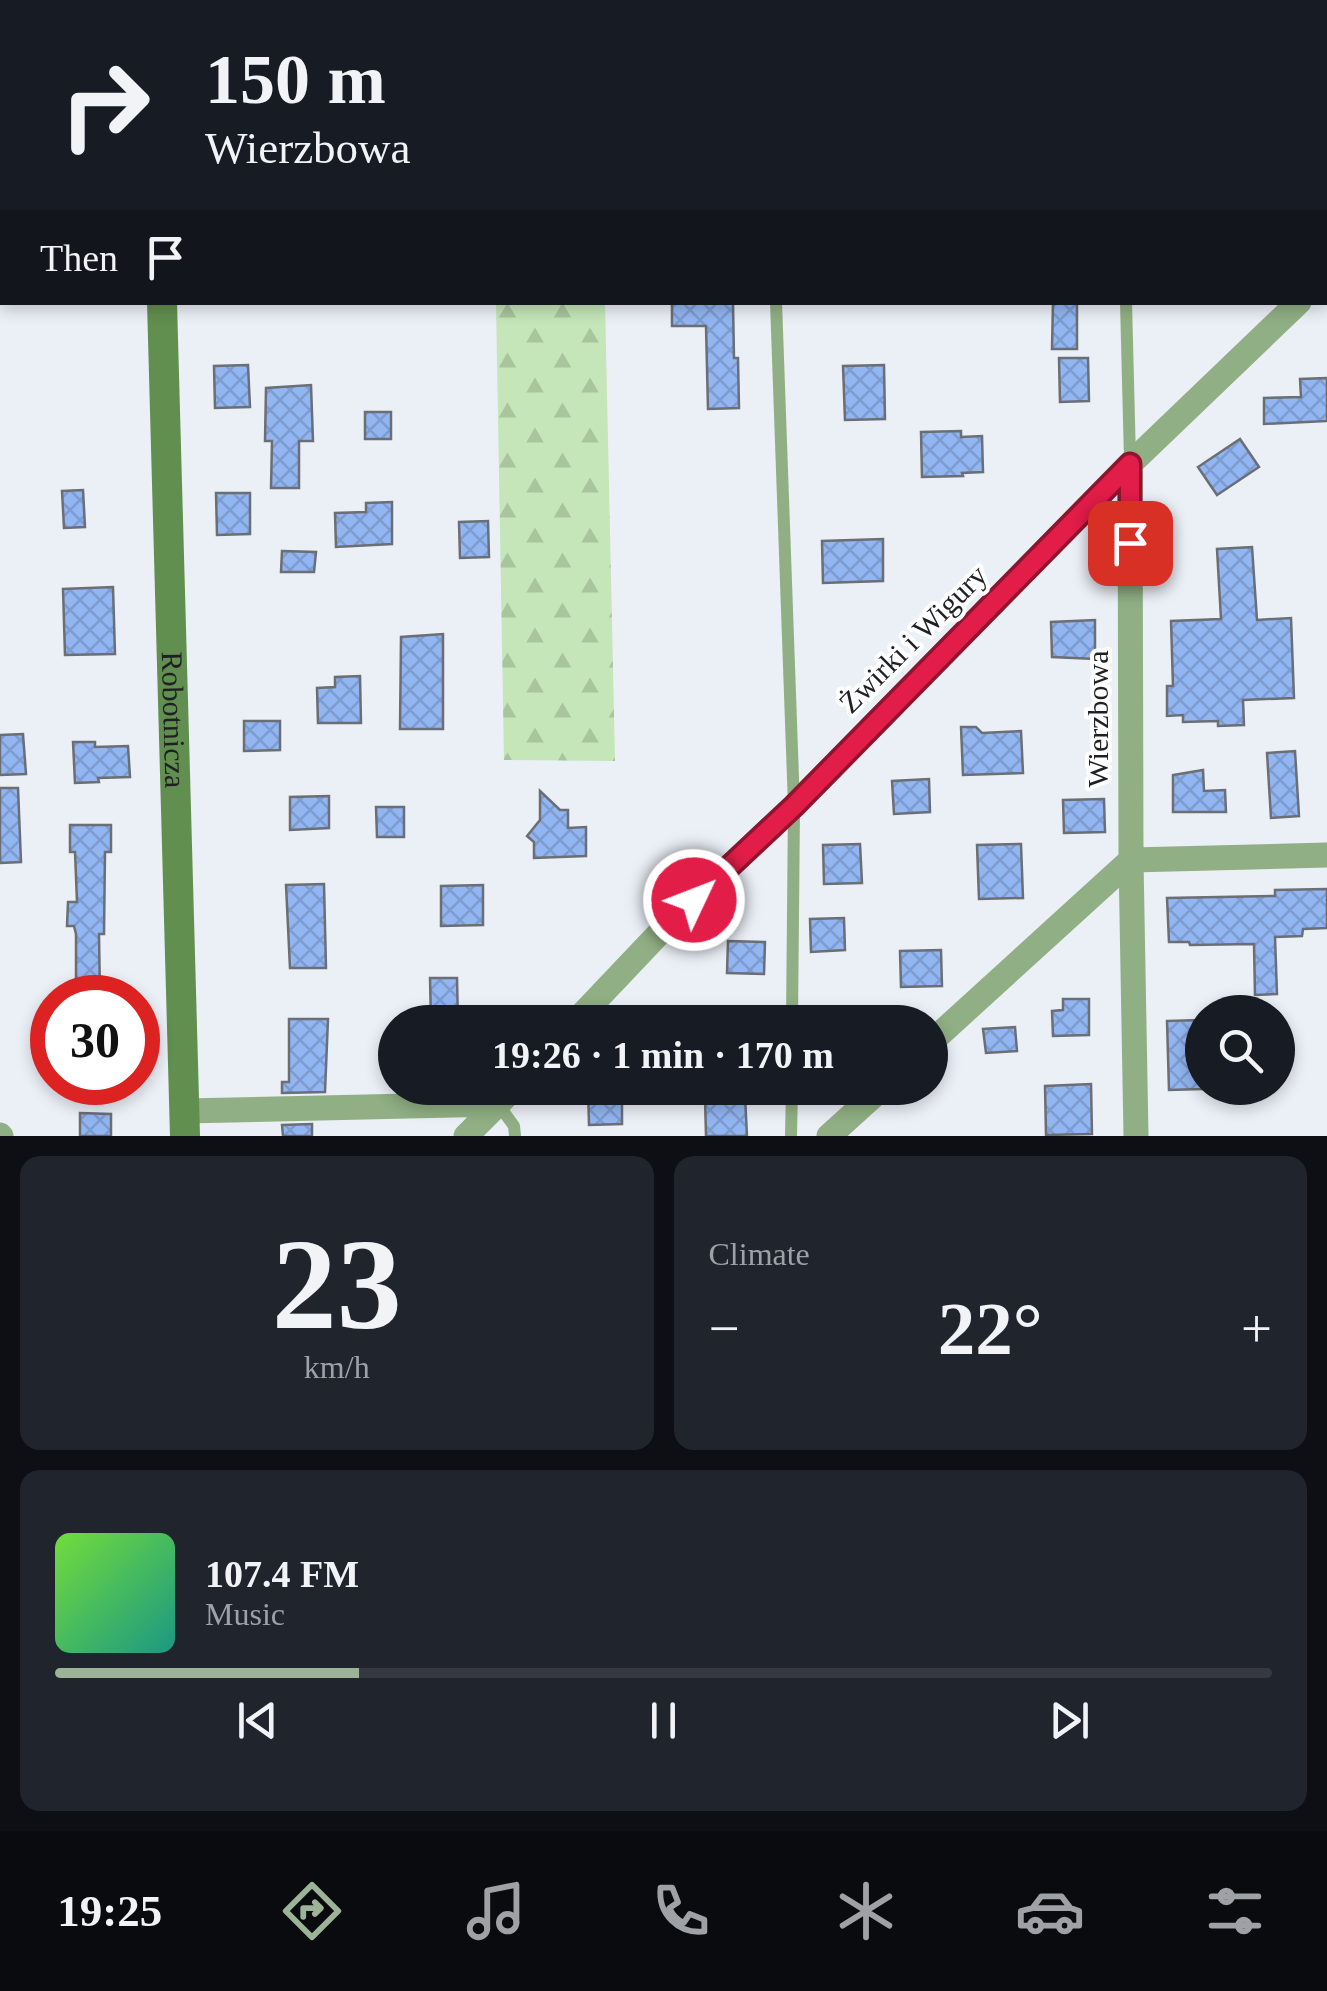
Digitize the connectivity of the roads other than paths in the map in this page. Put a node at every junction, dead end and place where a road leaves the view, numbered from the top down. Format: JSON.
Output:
{"nodes":[{"id":1,"x":162,"y":305,"type":"edge"},
{"id":2,"x":776,"y":305,"type":"edge"},
{"id":3,"x":1126,"y":305,"type":"edge"},
{"id":4,"x":1295,"y":305,"type":"edge"},
{"id":5,"x":1130,"y":464,"type":"junction"},
{"id":6,"x":794,"y":806,"type":"junction"},
{"id":7,"x":1327,"y":855,"type":"edge"},
{"id":8,"x":1130,"y":860,"type":"junction"},
{"id":9,"x":591,"y":1005,"type":"edge"},
{"id":10,"x":792,"y":1005,"type":"edge"},
{"id":11,"x":948,"y":1027,"type":"edge"},
{"id":12,"x":403,"y":1105,"type":"edge"},
{"id":13,"x":497,"y":1105,"type":"edge"},
{"id":14,"x":508,"y":1105,"type":"edge"},
{"id":15,"x":792,"y":1105,"type":"edge"},
{"id":16,"x":863,"y":1105,"type":"edge"},
{"id":17,"x":185,"y":1124,"type":"edge"},
{"id":18,"x":466,"y":1136,"type":"edge"},
{"id":19,"x":515,"y":1136,"type":"edge"},
{"id":20,"x":791,"y":1136,"type":"edge"},
{"id":21,"x":829,"y":1136,"type":"edge"},
{"id":22,"x":1136,"y":1136,"type":"edge"}],
"edges":[{"from":1,"to":17,"type":"street","name":"Robotnicza"},
{"from":2,"to":6,"type":"lane"},
{"from":3,"to":5,"type":"lane","name":"Wierzbowa"},
{"from":4,"to":5,"type":"street","name":"Żwirki i Wigury"},
{"from":5,"to":6,"type":"street","name":"Żwirki i Wigury"},
{"from":5,"to":8,"type":"street","name":"Wierzbowa"},
{"from":6,"to":9,"type":"street","name":"Żwirki i Wigury"},
{"from":6,"to":10,"type":"lane"},
{"from":7,"to":8,"type":"street"},
{"from":8,"to":11,"type":"street"},
{"from":8,"to":22,"type":"street","name":"Wierzbowa"},
{"from":12,"to":17,"type":"street"},
{"from":13,"to":18,"type":"street"},
{"from":14,"to":19,"type":"lane"},
{"from":15,"to":20,"type":"lane"},
{"from":16,"to":21,"type":"street"}]}
